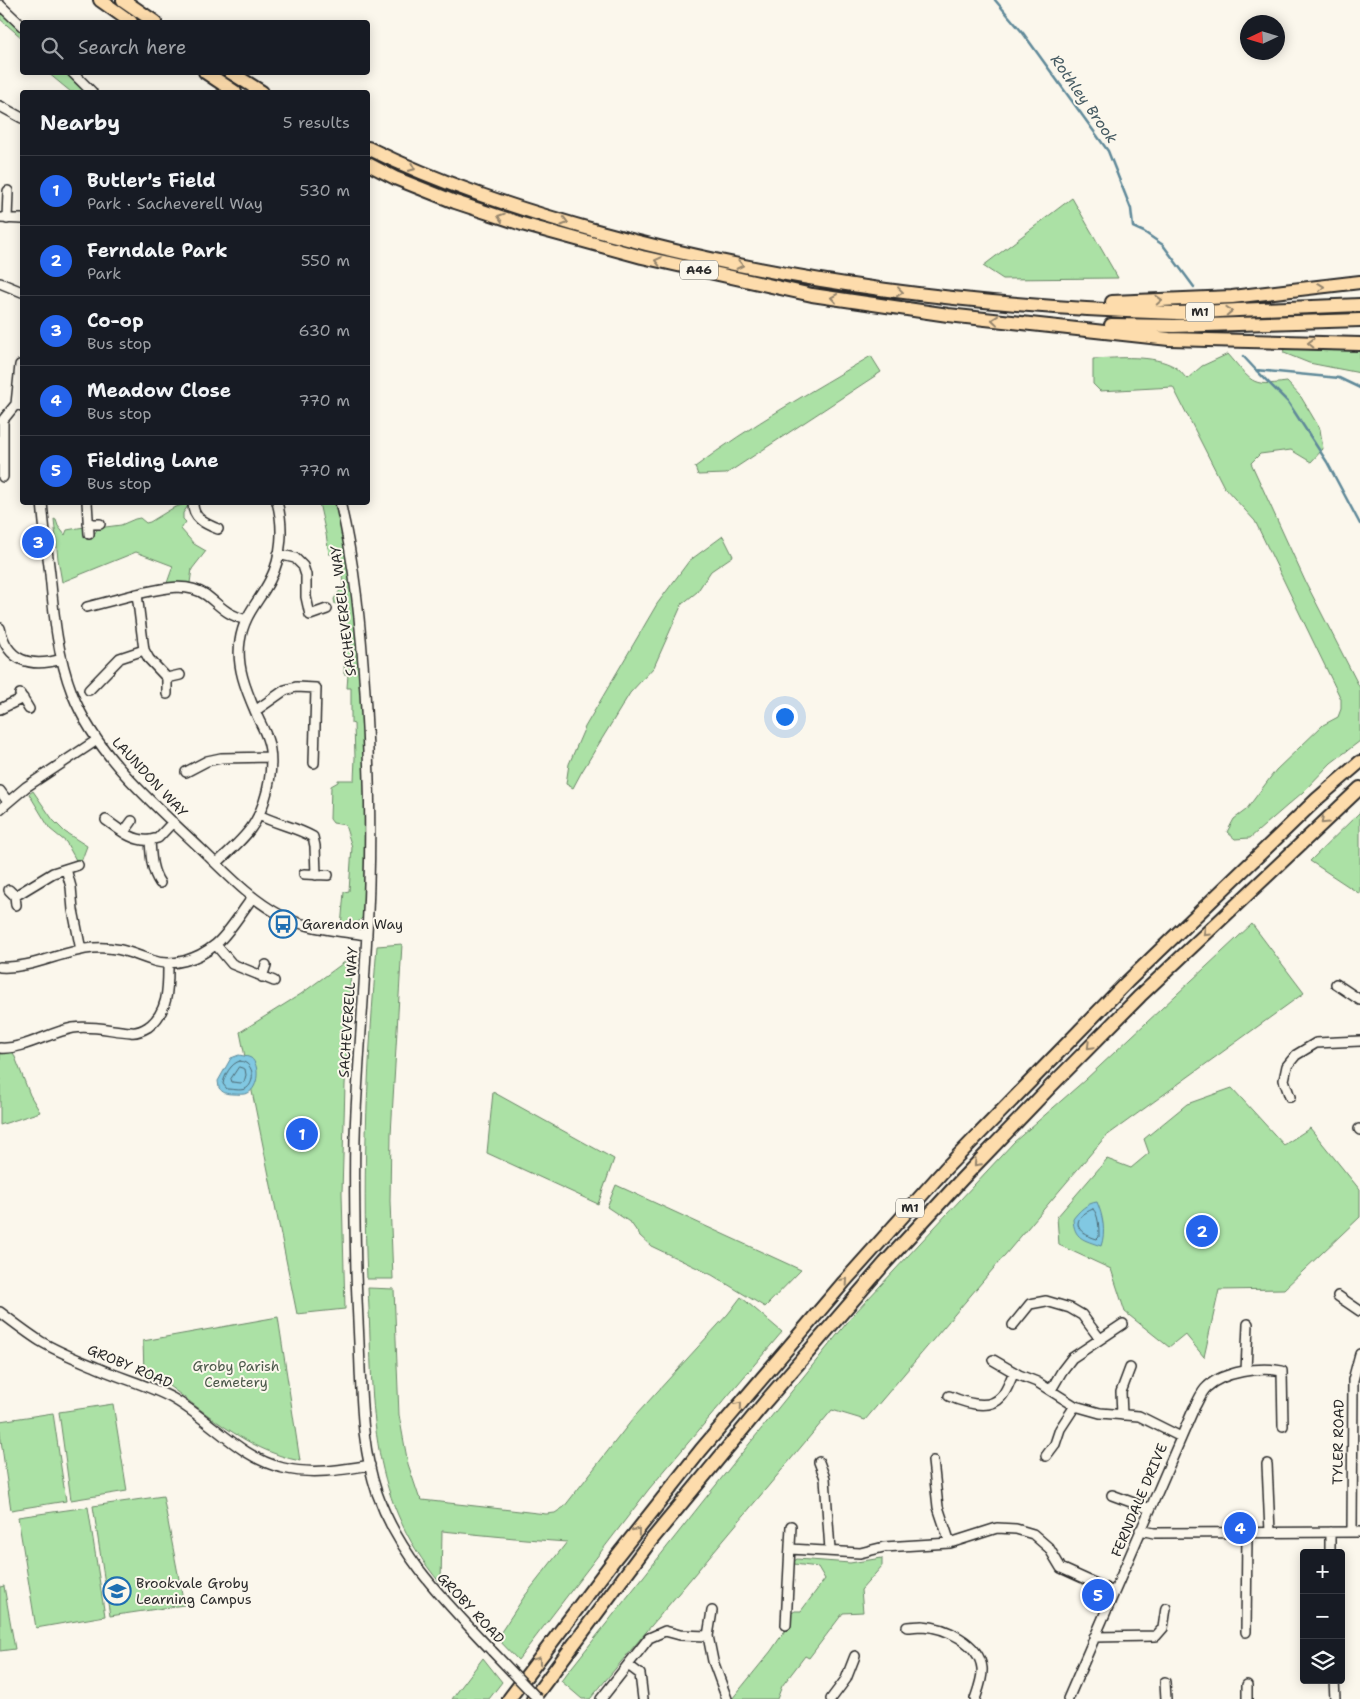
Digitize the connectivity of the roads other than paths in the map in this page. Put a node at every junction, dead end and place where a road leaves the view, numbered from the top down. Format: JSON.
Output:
{"nodes":[{"id":1,"x":100,"y":0,"type":"edge"},
{"id":2,"x":123,"y":0,"type":"edge"},
{"id":3,"x":0,"y":5,"type":"edge"},
{"id":4,"x":128,"y":20,"type":"edge"},
{"id":5,"x":152,"y":20,"type":"edge"},
{"id":6,"x":20,"y":24,"type":"edge"},
{"id":7,"x":75,"y":75,"type":"edge"},
{"id":8,"x":209,"y":75,"type":"edge"},
{"id":9,"x":235,"y":75,"type":"edge"},
{"id":10,"x":90,"y":90,"type":"edge"},
{"id":11,"x":233,"y":90,"type":"edge"},
{"id":12,"x":259,"y":90,"type":"edge"},
{"id":13,"x":0,"y":106,"type":"edge"},
{"id":14,"x":20,"y":117,"type":"edge"},
{"id":15,"x":370,"y":149,"type":"edge"},
{"id":16,"x":370,"y":165,"type":"edge"},
{"id":17,"x":8,"y":191,"type":"dead end"},
{"id":18,"x":3,"y":218,"type":"edge"},
{"id":19,"x":20,"y":219,"type":"edge"},
{"id":20,"x":1360,"y":282,"type":"edge"},
{"id":21,"x":0,"y":283,"type":"edge"},
{"id":22,"x":20,"y":291,"type":"edge"},
{"id":23,"x":1040,"y":305,"type":"junction"},
{"id":24,"x":1360,"y":305,"type":"edge"},
{"id":25,"x":1360,"y":320,"type":"edge"},
{"id":26,"x":1043,"y":324,"type":"junction"},
{"id":27,"x":1360,"y":344,"type":"edge"},
{"id":28,"x":20,"y":365,"type":"dead end"},
{"id":29,"x":20,"y":405,"type":"edge"},
{"id":30,"x":3,"y":477,"type":"dead end"},
{"id":31,"x":42,"y":505,"type":"edge"},
{"id":32,"x":87,"y":505,"type":"edge"},
{"id":33,"x":193,"y":505,"type":"edge"},
{"id":34,"x":278,"y":505,"type":"edge"},
{"id":35,"x":341,"y":505,"type":"edge"},
{"id":36,"x":100,"y":524,"type":"dead end"},
{"id":37,"x":218,"y":529,"type":"dead end"},
{"id":38,"x":278,"y":554,"type":"junction"},
{"id":39,"x":137,"y":594,"type":"junction"},
{"id":40,"x":102,"y":603,"type":"junction"},
{"id":41,"x":87,"y":607,"type":"dead end"},
{"id":42,"x":327,"y":609,"type":"dead end"},
{"id":43,"x":105,"y":612,"type":"dead end"},
{"id":44,"x":246,"y":620,"type":"junction"},
{"id":45,"x":0,"y":628,"type":"edge"},
{"id":46,"x":144,"y":650,"type":"junction"},
{"id":47,"x":62,"y":659,"type":"junction"},
{"id":48,"x":180,"y":675,"type":"dead end"},
{"id":49,"x":167,"y":678,"type":"junction"},
{"id":50,"x":97,"y":683,"type":"junction"},
{"id":51,"x":89,"y":690,"type":"dead end"},
{"id":52,"x":104,"y":691,"type":"dead end"},
{"id":53,"x":167,"y":694,"type":"dead end"},
{"id":54,"x":0,"y":709,"type":"edge"},
{"id":55,"x":29,"y":709,"type":"dead end"},
{"id":56,"x":255,"y":711,"type":"junction"},
{"id":57,"x":97,"y":740,"type":"junction"},
{"id":58,"x":270,"y":757,"type":"junction"},
{"id":59,"x":1360,"y":762,"type":"edge"},
{"id":60,"x":314,"y":763,"type":"dead end"},
{"id":61,"x":186,"y":772,"type":"dead end"},
{"id":62,"x":1360,"y":788,"type":"edge"},
{"id":63,"x":0,"y":791,"type":"edge"},
{"id":64,"x":8,"y":802,"type":"junction"},
{"id":65,"x":0,"y":809,"type":"edge"},
{"id":66,"x":259,"y":815,"type":"junction"},
{"id":67,"x":106,"y":820,"type":"dead end"},
{"id":68,"x":132,"y":821,"type":"dead end"},
{"id":69,"x":173,"y":822,"type":"junction"},
{"id":70,"x":124,"y":832,"type":"junction"},
{"id":71,"x":150,"y":840,"type":"junction"},
{"id":72,"x":216,"y":863,"type":"junction"},
{"id":73,"x":78,"y":865,"type":"dead end"},
{"id":74,"x":66,"y":869,"type":"junction"},
{"id":75,"x":304,"y":874,"type":"dead end"},
{"id":76,"x":316,"y":875,"type":"junction"},
{"id":77,"x":328,"y":875,"type":"dead end"},
{"id":78,"x":160,"y":883,"type":"dead end"},
{"id":79,"x":13,"y":897,"type":"dead end"},
{"id":80,"x":253,"y":897,"type":"junction"},
{"id":81,"x":367,"y":935,"type":"junction"},
{"id":82,"x":216,"y":944,"type":"junction"},
{"id":83,"x":81,"y":950,"type":"junction"},
{"id":84,"x":168,"y":964,"type":"junction"},
{"id":85,"x":266,"y":965,"type":"dead end"},
{"id":86,"x":0,"y":967,"type":"edge"},
{"id":87,"x":262,"y":977,"type":"junction"},
{"id":88,"x":274,"y":981,"type":"dead end"},
{"id":89,"x":1336,"y":984,"type":"dead end"},
{"id":90,"x":1360,"y":1000,"type":"edge"},
{"id":91,"x":1360,"y":1041,"type":"edge"},
{"id":92,"x":0,"y":1048,"type":"edge"},
{"id":93,"x":1290,"y":1097,"type":"dead end"},
{"id":94,"x":1338,"y":1296,"type":"dead end"},
{"id":95,"x":1360,"y":1311,"type":"edge"},
{"id":96,"x":0,"y":1312,"type":"edge"},
{"id":97,"x":1123,"y":1324,"type":"dead end"},
{"id":98,"x":1248,"y":1324,"type":"dead end"},
{"id":99,"x":1013,"y":1325,"type":"dead end"},
{"id":100,"x":1100,"y":1339,"type":"junction"},
{"id":101,"x":1360,"y":1355,"type":"edge"},
{"id":102,"x":993,"y":1360,"type":"dead end"},
{"id":103,"x":1130,"y":1368,"type":"dead end"},
{"id":104,"x":1246,"y":1371,"type":"junction"},
{"id":105,"x":1014,"y":1372,"type":"junction"},
{"id":106,"x":1051,"y":1390,"type":"junction"},
{"id":107,"x":949,"y":1396,"type":"dead end"},
{"id":108,"x":1075,"y":1406,"type":"junction"},
{"id":109,"x":1122,"y":1415,"type":"junction"},
{"id":110,"x":1283,"y":1426,"type":"dead end"},
{"id":111,"x":1181,"y":1437,"type":"junction"},
{"id":112,"x":1356,"y":1441,"type":"edge"},
{"id":113,"x":1046,"y":1456,"type":"dead end"},
{"id":114,"x":933,"y":1461,"type":"dead end"},
{"id":115,"x":819,"y":1462,"type":"dead end"},
{"id":116,"x":1267,"y":1464,"type":"dead end"},
{"id":117,"x":370,"y":1465,"type":"junction"},
{"id":118,"x":1112,"y":1495,"type":"dead end"},
{"id":119,"x":1150,"y":1509,"type":"junction"},
{"id":120,"x":791,"y":1526,"type":"dead end"},
{"id":121,"x":1140,"y":1530,"type":"junction"},
{"id":122,"x":1356,"y":1531,"type":"edge"},
{"id":123,"x":1270,"y":1532,"type":"junction"},
{"id":124,"x":1330,"y":1532,"type":"junction"},
{"id":125,"x":1247,"y":1533,"type":"junction"},
{"id":126,"x":950,"y":1543,"type":"junction"},
{"id":127,"x":790,"y":1549,"type":"junction"},
{"id":128,"x":1330,"y":1549,"type":"edge"},
{"id":129,"x":830,"y":1550,"type":"junction"},
{"id":130,"x":1114,"y":1592,"type":"junction"},
{"id":131,"x":1166,"y":1608,"type":"dead end"},
{"id":132,"x":712,"y":1611,"type":"dead end"},
{"id":133,"x":786,"y":1625,"type":"dead end"},
{"id":134,"x":906,"y":1627,"type":"dead end"},
{"id":135,"x":1246,"y":1632,"type":"dead end"},
{"id":136,"x":708,"y":1636,"type":"junction"},
{"id":137,"x":1094,"y":1637,"type":"junction"},
{"id":138,"x":856,"y":1656,"type":"dead end"},
{"id":139,"x":628,"y":1665,"type":"junction"},
{"id":140,"x":846,"y":1679,"type":"junction"},
{"id":141,"x":1165,"y":1682,"type":"dead end"},
{"id":142,"x":1334,"y":1684,"type":"edge"},
{"id":143,"x":1246,"y":1685,"type":"dead end"},
{"id":144,"x":853,"y":1686,"type":"dead end"},
{"id":145,"x":509,"y":1699,"type":"edge"},
{"id":146,"x":533,"y":1699,"type":"edge"},
{"id":147,"x":538,"y":1699,"type":"edge"},
{"id":148,"x":601,"y":1699,"type":"edge"},
{"id":149,"x":643,"y":1699,"type":"edge"},
{"id":150,"x":727,"y":1699,"type":"edge"},
{"id":151,"x":831,"y":1699,"type":"edge"},
{"id":152,"x":976,"y":1699,"type":"edge"},
{"id":153,"x":1068,"y":1699,"type":"edge"},
{"id":154,"x":1166,"y":1699,"type":"edge"},
{"id":155,"x":1247,"y":1699,"type":"edge"},
{"id":156,"x":1335,"y":1699,"type":"edge"}],
"edges":[{"from":1,"to":4,"type":"highway"},
{"from":2,"to":5,"type":"highway"},
{"from":3,"to":6,"type":"street"},
{"from":7,"to":10,"type":"street"},
{"from":8,"to":11,"type":"highway"},
{"from":9,"to":12,"type":"highway"},
{"from":13,"to":14,"type":"street"},
{"from":15,"to":23,"type":"highway","number":"A46","one_way":true},
{"from":26,"to":16,"type":"highway","number":"A46","one_way":true},
{"from":17,"to":18,"type":"street"},
{"from":18,"to":19,"type":"street"},
{"from":23,"to":20,"type":"highway","one_way":true},
{"from":21,"to":22,"type":"street"},
{"from":23,"to":24,"type":"highway","number":"M1","one_way":true},
{"from":25,"to":26,"type":"highway","number":"M1"},
{"from":27,"to":26,"type":"highway","one_way":true},
{"from":28,"to":29,"type":"street"},
{"from":29,"to":30,"type":"street"},
{"from":31,"to":47,"type":"street","name":"LAUNDON WAY"},
{"from":32,"to":36,"type":"street"},
{"from":33,"to":37,"type":"street"},
{"from":34,"to":38,"type":"street"},
{"from":35,"to":81,"type":"street","name":"SACHEVERELL WAY"},
{"from":38,"to":42,"type":"street"},
{"from":38,"to":44,"type":"street"},
{"from":39,"to":40,"type":"street"},
{"from":39,"to":44,"type":"street"},
{"from":39,"to":46,"type":"street"},
{"from":40,"to":41,"type":"street"},
{"from":40,"to":43,"type":"street"},
{"from":44,"to":56,"type":"street"},
{"from":45,"to":47,"type":"street"},
{"from":46,"to":49,"type":"street"},
{"from":46,"to":50,"type":"street"},
{"from":47,"to":57,"type":"street","name":"LAUNDON WAY"},
{"from":48,"to":49,"type":"street"},
{"from":49,"to":53,"type":"street"},
{"from":50,"to":51,"type":"street"},
{"from":50,"to":52,"type":"street"},
{"from":54,"to":55,"type":"street"},
{"from":56,"to":58,"type":"street"},
{"from":56,"to":60,"type":"street"},
{"from":57,"to":64,"type":"street"},
{"from":57,"to":69,"type":"street","name":"LAUNDON WAY"},
{"from":58,"to":61,"type":"street"},
{"from":58,"to":66,"type":"street"},
{"from":145,"to":59,"type":"highway","number":"M1","one_way":true},
{"from":62,"to":146,"type":"highway","number":"M1","one_way":true},
{"from":63,"to":64,"type":"street"},
{"from":64,"to":65,"type":"street"},
{"from":66,"to":72,"type":"street"},
{"from":66,"to":76,"type":"street"},
{"from":67,"to":70,"type":"street"},
{"from":68,"to":70,"type":"street"},
{"from":69,"to":71,"type":"street"},
{"from":69,"to":72,"type":"street","name":"LAUNDON WAY"},
{"from":70,"to":71,"type":"street"},
{"from":71,"to":78,"type":"street"},
{"from":72,"to":80,"type":"street","name":"LAUNDON WAY"},
{"from":73,"to":74,"type":"street"},
{"from":74,"to":79,"type":"street"},
{"from":74,"to":83,"type":"street"},
{"from":75,"to":76,"type":"street"},
{"from":76,"to":77,"type":"street"},
{"from":80,"to":81,"type":"street","name":"LAUNDON WAY"},
{"from":80,"to":82,"type":"street"},
{"from":81,"to":117,"type":"street","name":"SACHEVERELL WAY"},
{"from":82,"to":84,"type":"street"},
{"from":82,"to":87,"type":"street"},
{"from":83,"to":84,"type":"street"},
{"from":83,"to":86,"type":"street"},
{"from":84,"to":92,"type":"street"},
{"from":85,"to":87,"type":"street"},
{"from":87,"to":88,"type":"street"},
{"from":89,"to":90,"type":"street"},
{"from":91,"to":93,"type":"street"},
{"from":94,"to":95,"type":"street"},
{"from":96,"to":117,"type":"street","name":"GROBY ROAD"},
{"from":97,"to":100,"type":"street"},
{"from":98,"to":104,"type":"street"},
{"from":99,"to":100,"type":"street"},
{"from":100,"to":106,"type":"street"},
{"from":101,"to":112,"type":"street","name":"TYLER ROAD"},
{"from":102,"to":105,"type":"street"},
{"from":103,"to":109,"type":"street"},
{"from":104,"to":110,"type":"street","name":"FERNDALE DRIVE"},
{"from":104,"to":111,"type":"street","name":"FERNDALE DRIVE"},
{"from":105,"to":106,"type":"street"},
{"from":105,"to":107,"type":"street"},
{"from":106,"to":108,"type":"street"},
{"from":108,"to":109,"type":"street"},
{"from":108,"to":113,"type":"street"},
{"from":109,"to":111,"type":"street"},
{"from":111,"to":119,"type":"street","name":"FERNDALE DRIVE"},
{"from":112,"to":122,"type":"street","name":"TYLER ROAD"},
{"from":114,"to":126,"type":"street"},
{"from":115,"to":129,"type":"street"},
{"from":116,"to":123,"type":"street"},
{"from":117,"to":147,"type":"street","name":"GROBY ROAD","bridge":true},
{"from":118,"to":119,"type":"street"},
{"from":119,"to":121,"type":"street","name":"FERNDALE DRIVE"},
{"from":120,"to":127,"type":"street"},
{"from":121,"to":125,"type":"street"},
{"from":121,"to":130,"type":"street","name":"FERNDALE DRIVE"},
{"from":122,"to":124,"type":"street"},
{"from":123,"to":124,"type":"street"},
{"from":123,"to":125,"type":"street"},
{"from":124,"to":128,"type":"street"},
{"from":125,"to":135,"type":"street"},
{"from":126,"to":129,"type":"street"},
{"from":126,"to":130,"type":"street"},
{"from":127,"to":129,"type":"street"},
{"from":127,"to":133,"type":"street"},
{"from":130,"to":137,"type":"street","name":"FERNDALE DRIVE"},
{"from":131,"to":137,"type":"street"},
{"from":132,"to":136,"type":"street"},
{"from":134,"to":152,"type":"street"},
{"from":136,"to":139,"type":"street"},
{"from":136,"to":150,"type":"street"},
{"from":137,"to":153,"type":"street","name":"FERNDALE DRIVE"},
{"from":138,"to":140,"type":"street"},
{"from":139,"to":148,"type":"street"},
{"from":139,"to":149,"type":"street"},
{"from":140,"to":144,"type":"street"},
{"from":140,"to":151,"type":"street"},
{"from":141,"to":154,"type":"street"},
{"from":142,"to":156,"type":"street"},
{"from":143,"to":155,"type":"street"}]}
